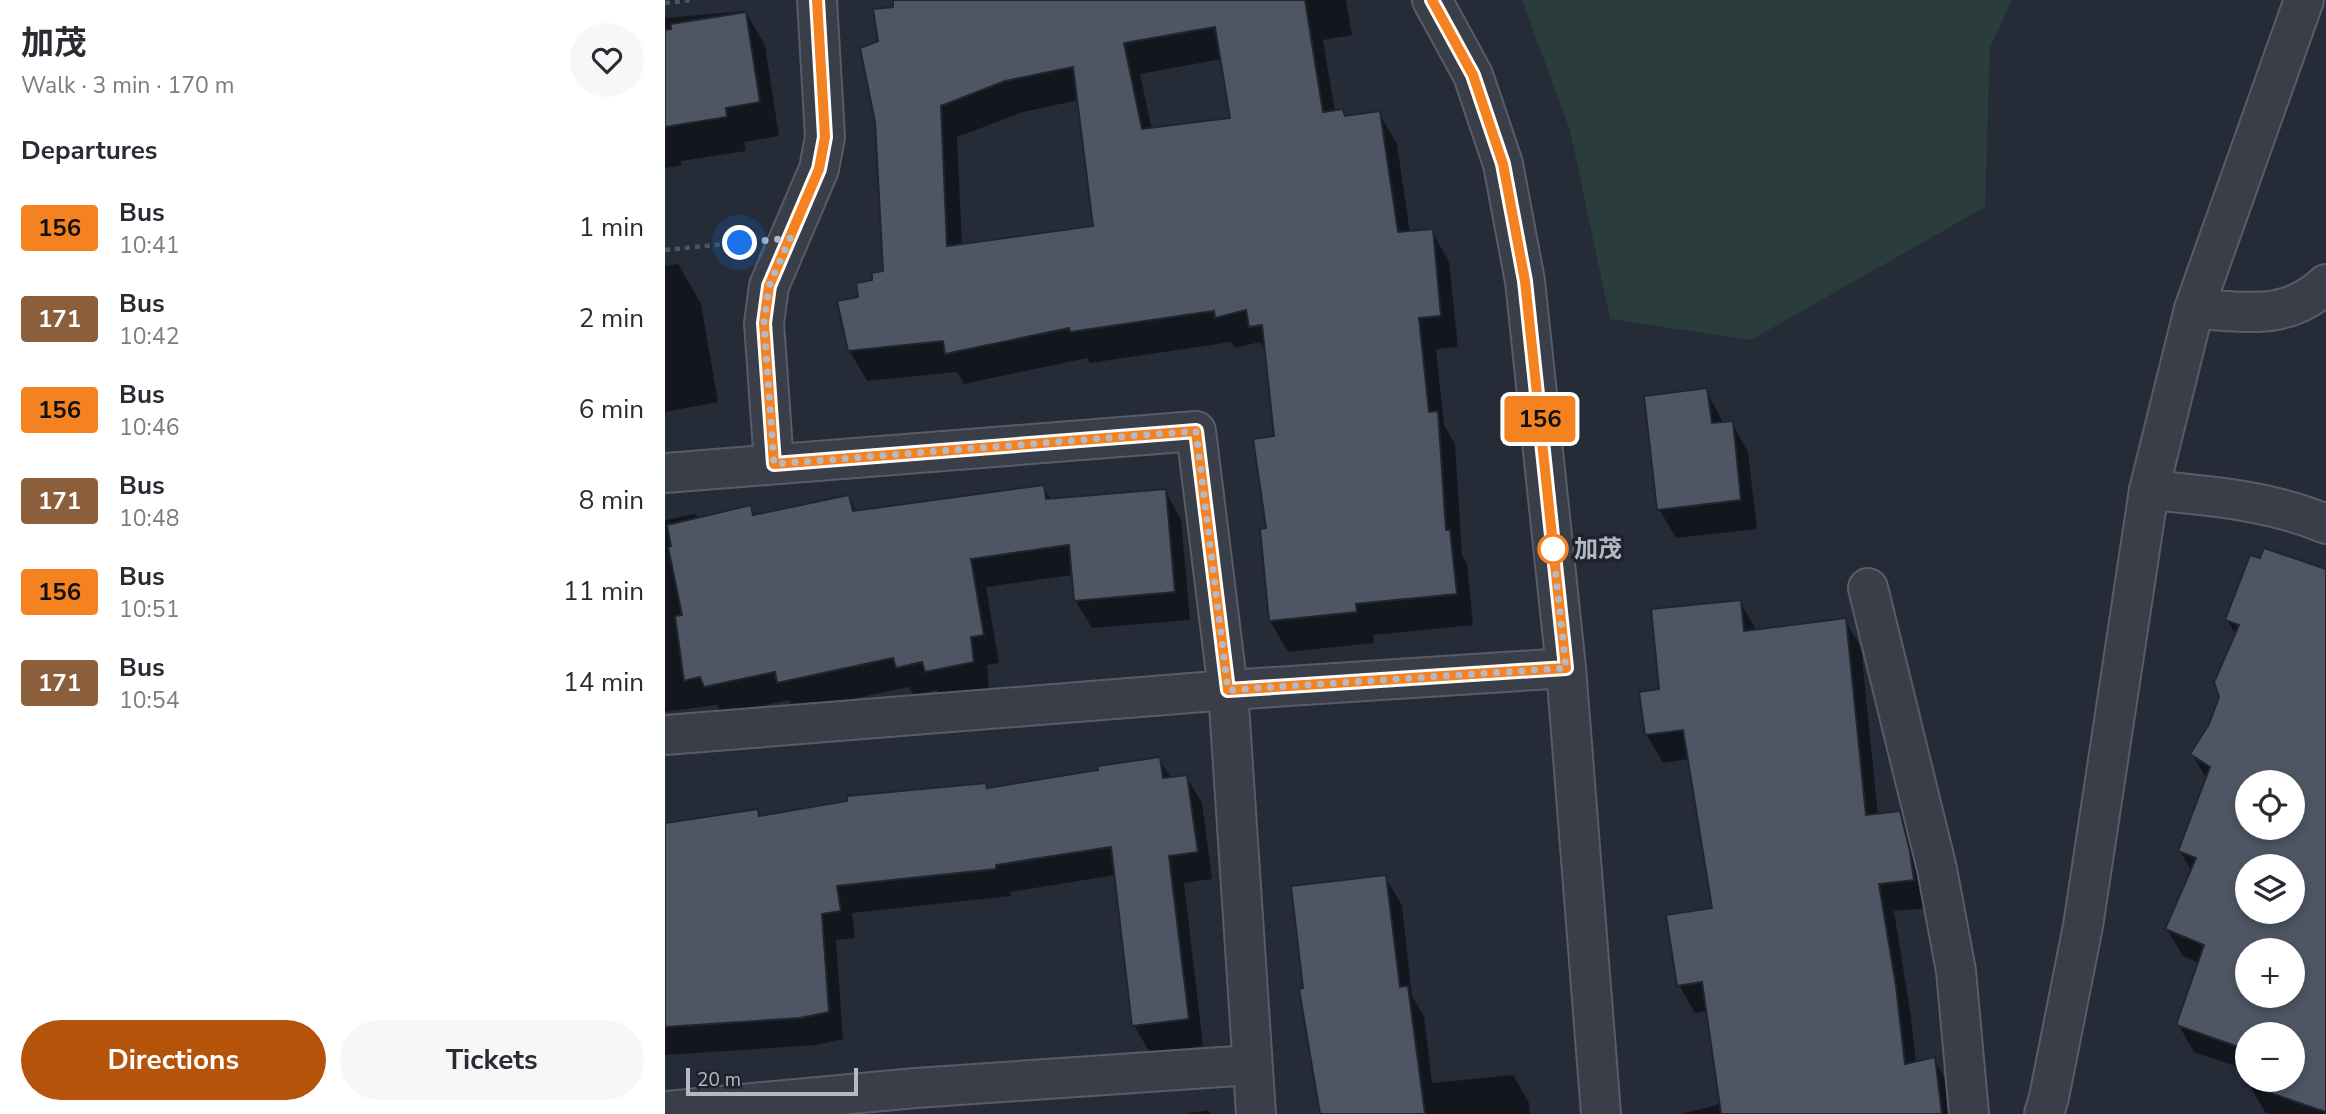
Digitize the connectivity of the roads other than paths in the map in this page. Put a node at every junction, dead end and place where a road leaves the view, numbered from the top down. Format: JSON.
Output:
{"nodes":[{"id":1,"x":817,"y":0,"type":"edge"},
{"id":2,"x":1432,"y":0,"type":"edge"},
{"id":3,"x":2304,"y":0,"type":"edge"},
{"id":4,"x":2326,"y":284,"type":"edge"},
{"id":5,"x":2195,"y":309,"type":"junction"},
{"id":6,"x":774,"y":464,"type":"junction"},
{"id":7,"x":665,"y":473,"type":"edge"},
{"id":8,"x":2149,"y":490,"type":"junction"},
{"id":9,"x":2326,"y":524,"type":"edge"},
{"id":10,"x":1868,"y":588,"type":"dead end"},
{"id":11,"x":1566,"y":668,"type":"junction"},
{"id":12,"x":1228,"y":690,"type":"junction"},
{"id":13,"x":665,"y":735,"type":"edge"},
{"id":14,"x":1251,"y":1065,"type":"junction"},
{"id":15,"x":917,"y":1101,"type":"edge"},
{"id":16,"x":665,"y":1111,"type":"edge"},
{"id":17,"x":1255,"y":1114,"type":"edge"},
{"id":18,"x":1601,"y":1114,"type":"edge"},
{"id":19,"x":1969,"y":1114,"type":"edge"},
{"id":20,"x":2044,"y":1114,"type":"edge"}],
"edges":[{"from":1,"to":6,"type":"street"},
{"from":2,"to":11,"type":"street"},
{"from":3,"to":5,"type":"street"},
{"from":4,"to":5,"type":"street"},
{"from":5,"to":8,"type":"street"},
{"from":6,"to":7,"type":"street"},
{"from":6,"to":12,"type":"street"},
{"from":8,"to":9,"type":"street"},
{"from":8,"to":20,"type":"street"},
{"from":10,"to":19,"type":"street"},
{"from":11,"to":12,"type":"street"},
{"from":11,"to":18,"type":"street"},
{"from":12,"to":13,"type":"street"},
{"from":12,"to":14,"type":"street"},
{"from":14,"to":15,"type":"street"},
{"from":14,"to":17,"type":"street"},
{"from":15,"to":16,"type":"street"}]}
